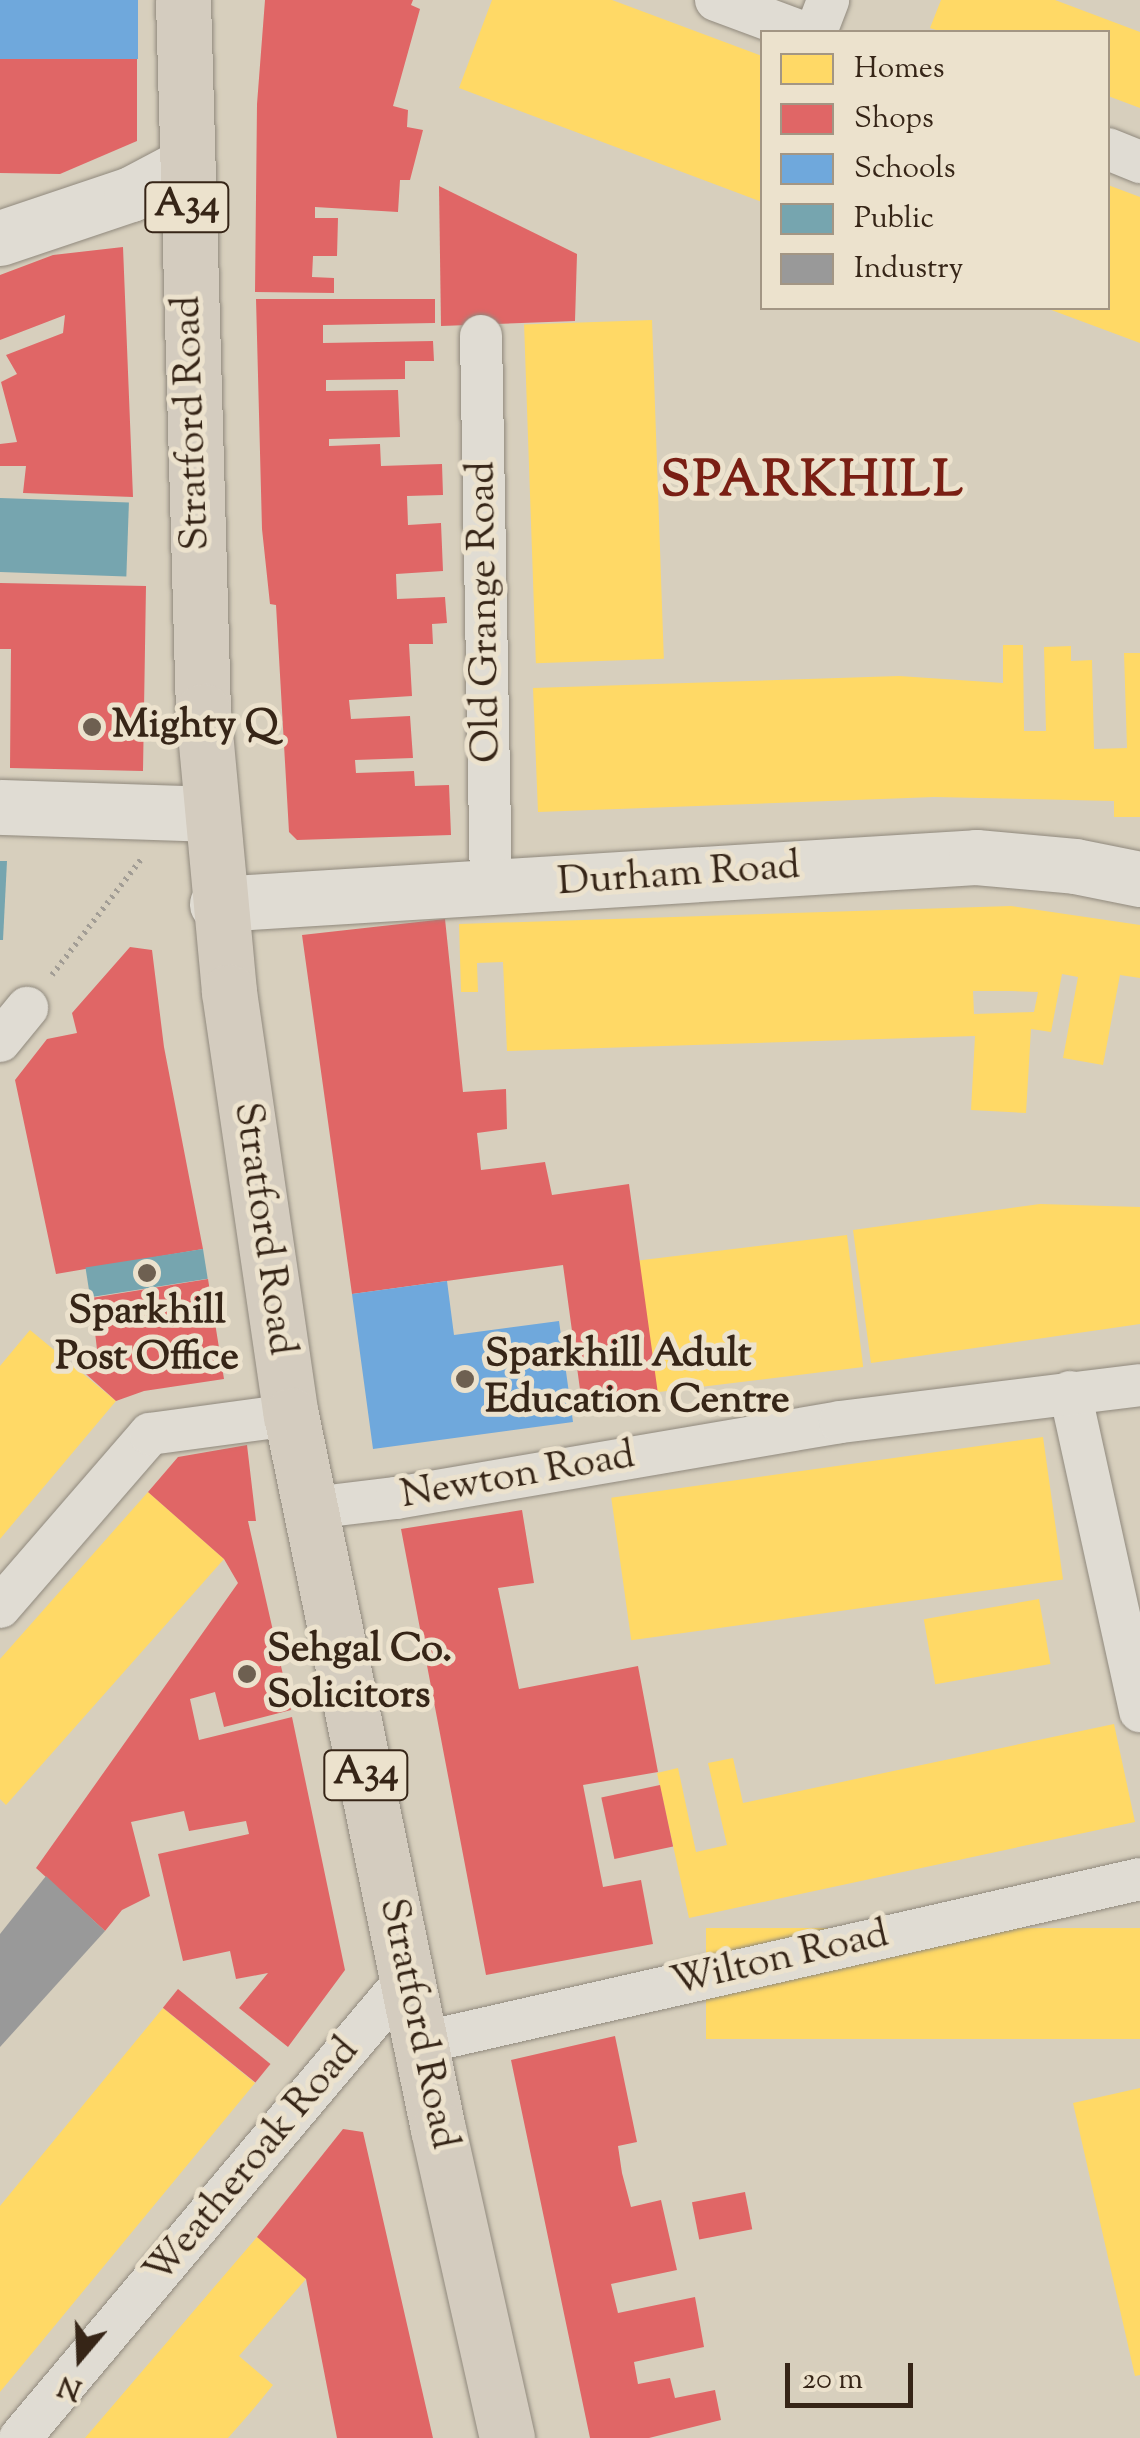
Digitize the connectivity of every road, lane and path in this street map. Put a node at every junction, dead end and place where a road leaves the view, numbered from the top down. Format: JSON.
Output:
{"nodes":[{"id":1,"x":182,"y":0,"type":"edge"},
{"id":2,"x":716,"y":0,"type":"edge"},
{"id":3,"x":828,"y":0,"type":"edge"},
{"id":4,"x":797,"y":30,"type":"edge"},
{"id":5,"x":817,"y":30,"type":"edge"},
{"id":6,"x":1110,"y":150,"type":"edge"},
{"id":7,"x":1140,"y":162,"type":"edge"},
{"id":8,"x":186,"y":165,"type":"junction"},
{"id":9,"x":0,"y":238,"type":"edge"},
{"id":10,"x":481,"y":336,"type":"dead end"},
{"id":11,"x":0,"y":807,"type":"edge"},
{"id":12,"x":192,"y":814,"type":"junction"},
{"id":13,"x":1140,"y":879,"type":"edge"},
{"id":14,"x":492,"y":888,"type":"junction"},
{"id":15,"x":217,"y":904,"type":"junction"},
{"id":16,"x":28,"y":1008,"type":"joint"},
{"id":17,"x":0,"y":1041,"type":"edge"},
{"id":18,"x":1140,"y":1385,"type":"edge"},
{"id":19,"x":1070,"y":1392,"type":"junction"},
{"id":20,"x":291,"y":1415,"type":"junction"},
{"id":21,"x":312,"y":1508,"type":"junction"},
{"id":22,"x":0,"y":1607,"type":"edge"},
{"id":23,"x":1140,"y":1711,"type":"edge"},
{"id":24,"x":1140,"y":1879,"type":"edge"},
{"id":25,"x":408,"y":1977,"type":"junction"},
{"id":26,"x":421,"y":2043,"type":"junction"},
{"id":27,"x":20,"y":2438,"type":"edge"},
{"id":28,"x":507,"y":2438,"type":"edge"}],
"edges":[{"from":1,"to":8,"type":"highway","name":"Stratford Road","number":"A34"},
{"from":2,"to":4,"type":"street"},
{"from":3,"to":5,"type":"street"},
{"from":6,"to":7,"type":"street"},
{"from":8,"to":9,"type":"street"},
{"from":8,"to":12,"type":"highway","name":"Stratford Road","number":"A34"},
{"from":10,"to":14,"type":"street","name":"Old Grange Road"},
{"from":11,"to":12,"type":"street"},
{"from":12,"to":15,"type":"highway","name":"Stratford Road","number":"A34"},
{"from":12,"to":16,"type":"path"},
{"from":13,"to":14,"type":"street","name":"Durham Road"},
{"from":14,"to":15,"type":"street","name":"Durham Road"},
{"from":15,"to":20,"type":"highway","name":"Stratford Road","number":"A34"},
{"from":16,"to":17,"type":"street"},
{"from":18,"to":19,"type":"street","name":"Newton Road"},
{"from":19,"to":21,"type":"street","name":"Newton Road"},
{"from":19,"to":23,"type":"street"},
{"from":20,"to":21,"type":"highway","name":"Stratford Road","number":"A34"},
{"from":20,"to":22,"type":"street"},
{"from":21,"to":25,"type":"highway","name":"Stratford Road","number":"A34"},
{"from":24,"to":26,"type":"street","name":"Wilton Road"},
{"from":25,"to":26,"type":"highway","name":"Stratford Road","number":"A34"},
{"from":25,"to":27,"type":"street","name":"Weatheroak Road"},
{"from":26,"to":28,"type":"highway","name":"Stratford Road","number":"A34"}]}
